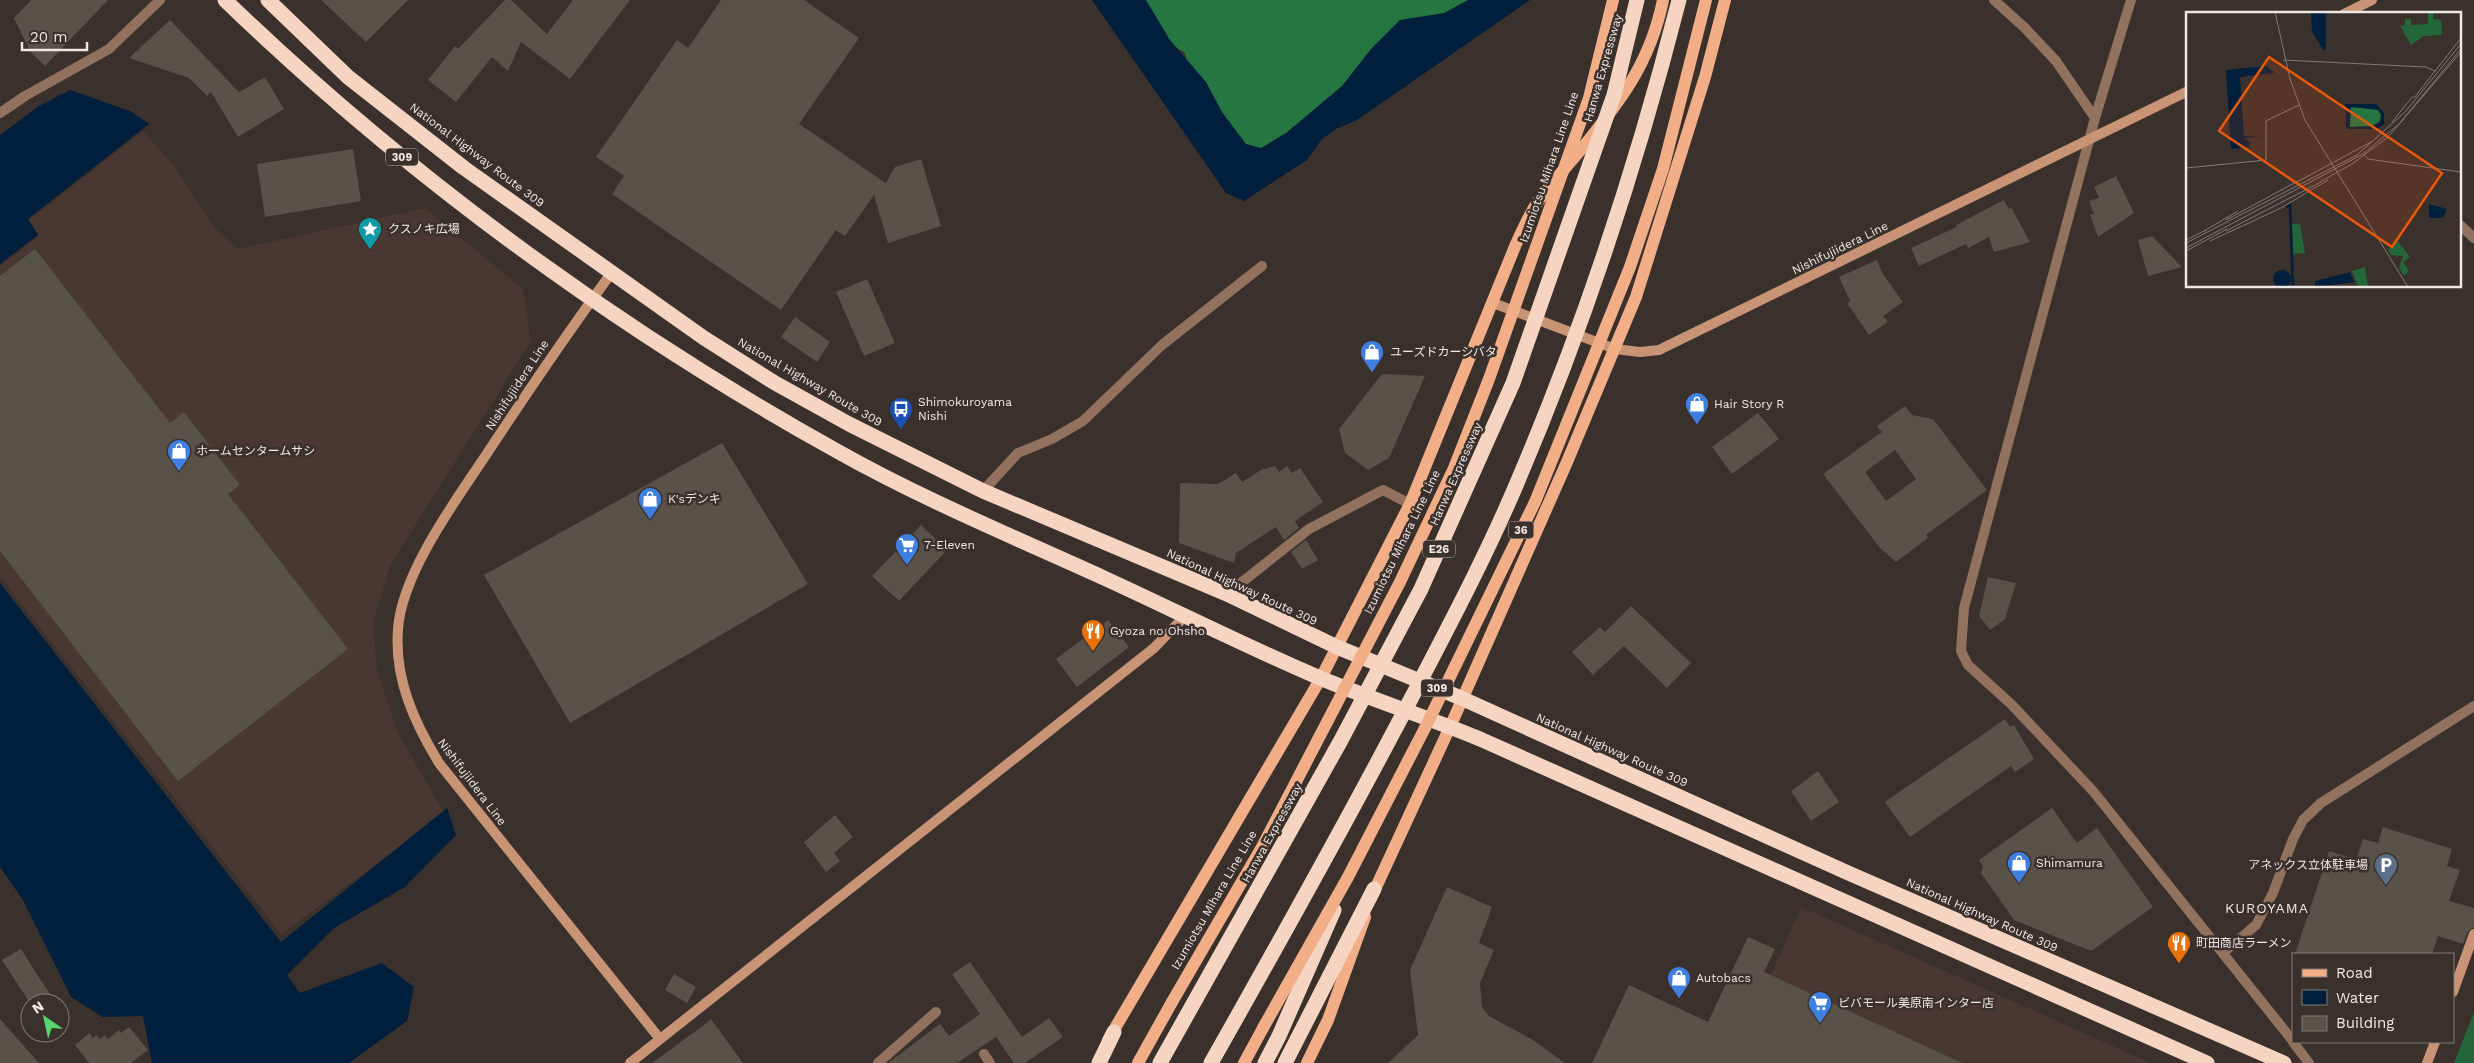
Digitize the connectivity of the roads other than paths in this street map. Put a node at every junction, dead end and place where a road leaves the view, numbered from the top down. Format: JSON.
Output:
{"nodes":[{"id":1,"x":160,"y":0,"type":"edge"},
{"id":2,"x":225,"y":0,"type":"edge"},
{"id":3,"x":268,"y":0,"type":"edge"},
{"id":4,"x":1613,"y":0,"type":"edge"},
{"id":5,"x":1638,"y":0,"type":"edge"},
{"id":6,"x":1663,"y":0,"type":"edge"},
{"id":7,"x":1679,"y":0,"type":"edge"},
{"id":8,"x":1706,"y":0,"type":"edge"},
{"id":9,"x":1725,"y":0,"type":"edge"},
{"id":10,"x":1994,"y":0,"type":"edge"},
{"id":11,"x":2131,"y":0,"type":"edge"},
{"id":12,"x":2372,"y":0,"type":"edge"},
{"id":13,"x":2348,"y":12,"type":"edge"},
{"id":14,"x":2186,"y":92,"type":"edge"},
{"id":15,"x":0,"y":113,"type":"edge"},
{"id":16,"x":2094,"y":118,"type":"junction"},
{"id":17,"x":2089,"y":140,"type":"junction"},
{"id":18,"x":2462,"y":228,"type":"edge"},
{"id":19,"x":2474,"y":238,"type":"edge"},
{"id":20,"x":1262,"y":266,"type":"dead end"},
{"id":21,"x":612,"y":272,"type":"junction"},
{"id":22,"x":591,"y":300,"type":"junction"},
{"id":23,"x":1493,"y":303,"type":"junction"},
{"id":24,"x":1615,"y":348,"type":"junction"},
{"id":25,"x":983,"y":491,"type":"junction"},
{"id":26,"x":1410,"y":504,"type":"junction"},
{"id":27,"x":1227,"y":594,"type":"junction"},
{"id":28,"x":1185,"y":616,"type":"junction"},
{"id":29,"x":1337,"y":647,"type":"junction"},
{"id":30,"x":1321,"y":678,"type":"junction"},
{"id":31,"x":1461,"y":698,"type":"junction"},
{"id":32,"x":2474,"y":706,"type":"edge"},
{"id":33,"x":1450,"y":727,"type":"junction"},
{"id":34,"x":1348,"y":878,"type":"junction"},
{"id":35,"x":1374,"y":889,"type":"junction"},
{"id":36,"x":2474,"y":934,"type":"edge"},
{"id":37,"x":2223,"y":953,"type":"junction"},
{"id":38,"x":2454,"y":989,"type":"edge"},
{"id":39,"x":936,"y":1012,"type":"dead end"},
{"id":40,"x":1114,"y":1032,"type":"junction"},
{"id":41,"x":660,"y":1038,"type":"junction"},
{"id":42,"x":2292,"y":1040,"type":"edge"},
{"id":43,"x":2294,"y":1043,"type":"edge"},
{"id":44,"x":2435,"y":1043,"type":"edge"},
{"id":45,"x":984,"y":1054,"type":"dead end"},
{"id":46,"x":631,"y":1063,"type":"edge"},
{"id":47,"x":878,"y":1063,"type":"edge"},
{"id":48,"x":990,"y":1063,"type":"edge"},
{"id":49,"x":1093,"y":1063,"type":"edge"},
{"id":50,"x":1099,"y":1063,"type":"edge"},
{"id":51,"x":1138,"y":1063,"type":"edge"},
{"id":52,"x":1160,"y":1063,"type":"edge"},
{"id":53,"x":1211,"y":1063,"type":"edge"},
{"id":54,"x":1244,"y":1063,"type":"edge"},
{"id":55,"x":1264,"y":1063,"type":"edge"},
{"id":56,"x":1285,"y":1063,"type":"edge"},
{"id":57,"x":1308,"y":1063,"type":"edge"},
{"id":58,"x":2207,"y":1063,"type":"edge"},
{"id":59,"x":2284,"y":1063,"type":"edge"},
{"id":60,"x":2309,"y":1063,"type":"edge"},
{"id":61,"x":2427,"y":1063,"type":"edge"}],
"edges":[{"from":1,"to":15,"type":"street"},
{"from":2,"to":22,"type":"highway","number":"309"},
{"from":3,"to":21,"type":"highway","name":"National Highway Route 309","number":"309"},
{"from":4,"to":51,"type":"main road","name":"Izumiotsu Mihara Line Line","bridge":true},
{"from":5,"to":52,"type":"highway","name":"Hanwa Expressway","number":"E26","bridge":true},
{"from":6,"to":23,"type":"main road"},
{"from":7,"to":53,"type":"highway","bridge":true},
{"from":8,"to":34,"type":"main road","number":"36","bridge":true},
{"from":9,"to":24,"type":"main road","number":"36"},
{"from":10,"to":16,"type":"street"},
{"from":11,"to":16,"type":"street"},
{"from":12,"to":13,"type":"main road"},
{"from":14,"to":17,"type":"main road","name":"Nishifujiidera Line"},
{"from":16,"to":17,"type":"street"},
{"from":17,"to":24,"type":"main road","name":"Nishifujiidera Line"},
{"from":17,"to":37,"type":"street"},
{"from":18,"to":19,"type":"street"},
{"from":20,"to":25,"type":"street"},
{"from":21,"to":22,"type":"main road","name":"Nishifujiidera Line"},
{"from":21,"to":25,"type":"highway","name":"National Highway Route 309","number":"309"},
{"from":22,"to":28,"type":"highway","number":"309"},
{"from":22,"to":41,"type":"main road","name":"Nishifujiidera Line"},
{"from":23,"to":24,"type":"main road","name":"Nishifujiidera Line"},
{"from":23,"to":26,"type":"main road"},
{"from":24,"to":31,"type":"main road","number":"36"},
{"from":25,"to":27,"type":"highway","name":"National Highway Route 309","number":"309"},
{"from":26,"to":27,"type":"street"},
{"from":26,"to":29,"type":"main road"},
{"from":27,"to":29,"type":"highway","name":"National Highway Route 309","number":"309"},
{"from":28,"to":30,"type":"highway","number":"309"},
{"from":28,"to":41,"type":"main road"},
{"from":29,"to":30,"type":"main road"},
{"from":29,"to":31,"type":"highway","name":"National Highway Route 309","number":"309"},
{"from":30,"to":33,"type":"highway","number":"309"},
{"from":30,"to":40,"type":"main road"},
{"from":31,"to":33,"type":"main road","number":"36"},
{"from":31,"to":59,"type":"highway","name":"National Highway Route 309","number":"309"},
{"from":32,"to":37,"type":"street"},
{"from":33,"to":35,"type":"main road","number":"36"},
{"from":33,"to":58,"type":"highway","number":"309"},
{"from":34,"to":54,"type":"main road","number":"36","bridge":true},
{"from":34,"to":55,"type":"highway","bridge":true},
{"from":35,"to":56,"type":"highway"},
{"from":35,"to":57,"type":"main road","number":"36"},
{"from":36,"to":38,"type":"main road"},
{"from":37,"to":42,"type":"street"},
{"from":39,"to":47,"type":"street"},
{"from":40,"to":49,"type":"main road"},
{"from":40,"to":50,"type":"highway"},
{"from":41,"to":46,"type":"main road"},
{"from":43,"to":60,"type":"street"},
{"from":44,"to":61,"type":"main road"},
{"from":45,"to":48,"type":"street"}]}
